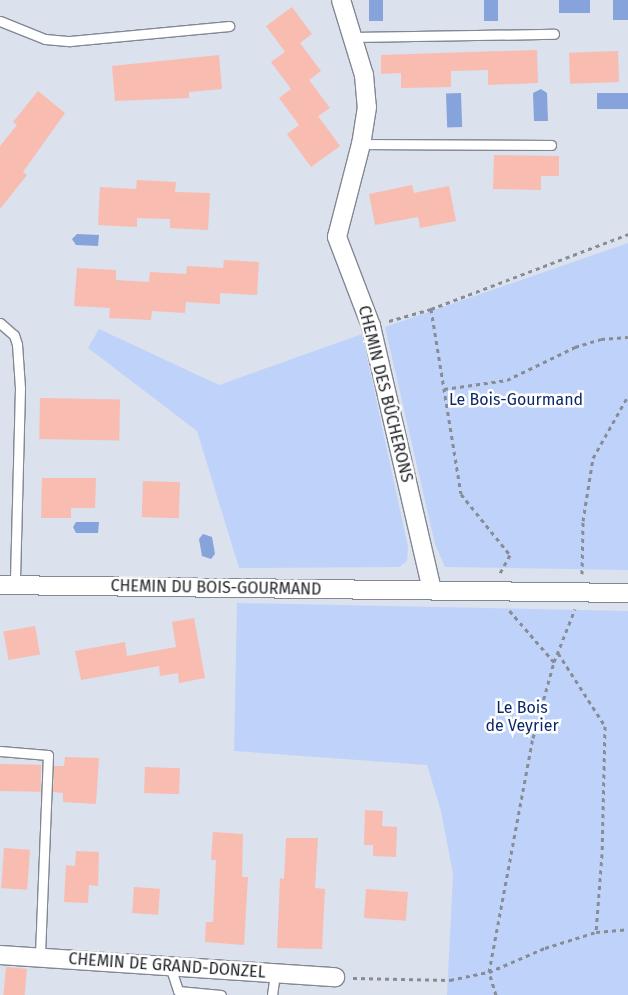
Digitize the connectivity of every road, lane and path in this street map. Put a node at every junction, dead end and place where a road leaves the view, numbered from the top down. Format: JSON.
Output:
{"nodes":[{"id":1,"x":341,"y":0,"type":"edge"},
{"id":2,"x":0,"y":21,"type":"edge"},
{"id":3,"x":229,"y":26,"type":"dead end"},
{"id":4,"x":554,"y":34,"type":"dead end"},
{"id":5,"x":353,"y":37,"type":"junction"},
{"id":6,"x":362,"y":144,"type":"junction"},
{"id":7,"x":551,"y":145,"type":"dead end"},
{"id":8,"x":628,"y":234,"type":"edge"},
{"id":9,"x":431,"y":309,"type":"junction"},
{"id":10,"x":0,"y":323,"type":"edge"},
{"id":11,"x":372,"y":326,"type":"junction"},
{"id":12,"x":628,"y":338,"type":"edge"},
{"id":13,"x":444,"y":389,"type":"junction"},
{"id":14,"x":628,"y":396,"type":"edge"},
{"id":15,"x":7,"y":585,"type":"edge"},
{"id":16,"x":432,"y":590,"type":"junction"},
{"id":17,"x":491,"y":590,"type":"junction"},
{"id":18,"x":582,"y":592,"type":"junction"},
{"id":19,"x":628,"y":593,"type":"edge"},
{"id":20,"x":558,"y":653,"type":"junction"},
{"id":21,"x":554,"y":662,"type":"junction"},
{"id":22,"x":0,"y":751,"type":"edge"},
{"id":23,"x":628,"y":929,"type":"edge"},
{"id":24,"x":596,"y":932,"type":"junction"},
{"id":25,"x":0,"y":955,"type":"edge"},
{"id":26,"x":40,"y":958,"type":"junction"},
{"id":27,"x":170,"y":966,"type":"junction"},
{"id":28,"x":489,"y":972,"type":"junction"},
{"id":29,"x":274,"y":973,"type":"junction"},
{"id":30,"x":335,"y":976,"type":"joint"},
{"id":31,"x":221,"y":995,"type":"edge"},
{"id":32,"x":272,"y":995,"type":"edge"},
{"id":33,"x":496,"y":995,"type":"edge"}],
"edges":[{"from":1,"to":5,"type":"street","name":"CHEMIN DES BÛCHERONS"},
{"from":2,"to":3,"type":"lane"},
{"from":4,"to":5,"type":"lane"},
{"from":5,"to":6,"type":"street","name":"CHEMIN DES BÛCHERONS"},
{"from":6,"to":7,"type":"lane"},
{"from":6,"to":11,"type":"street","name":"CHEMIN DES BÛCHERONS"},
{"from":8,"to":9,"type":"path"},
{"from":9,"to":11,"type":"path"},
{"from":9,"to":13,"type":"path"},
{"from":10,"to":15,"type":"lane"},
{"from":11,"to":16,"type":"street","name":"CHEMIN DES BÛCHERONS"},
{"from":12,"to":13,"type":"path"},
{"from":13,"to":17,"type":"path"},
{"from":14,"to":18,"type":"path"},
{"from":15,"to":16,"type":"street","name":"CHEMIN DU BOIS-GOURMAND"},
{"from":16,"to":17,"type":"street","name":"CHEMIN DU BOIS-GOURMAND"},
{"from":17,"to":18,"type":"street"},
{"from":17,"to":21,"type":"path"},
{"from":18,"to":19,"type":"street"},
{"from":18,"to":20,"type":"path"},
{"from":20,"to":21,"type":"path"},
{"from":20,"to":24,"type":"path"},
{"from":21,"to":28,"type":"path"},
{"from":22,"to":26,"type":"lane"},
{"from":23,"to":24,"type":"path"},
{"from":24,"to":28,"type":"path"},
{"from":25,"to":26,"type":"street","name":"CHEMIN DE GRAND-DONZEL"},
{"from":26,"to":27,"type":"street","name":"CHEMIN DE GRAND-DONZEL"},
{"from":27,"to":29,"type":"street","name":"CHEMIN DE GRAND-DONZEL"},
{"from":27,"to":31,"type":"lane"},
{"from":28,"to":30,"type":"path"},
{"from":28,"to":33,"type":"path"},
{"from":29,"to":30,"type":"street","name":"CHEMIN DE GRAND-DONZEL"},
{"from":29,"to":32,"type":"lane"}]}
